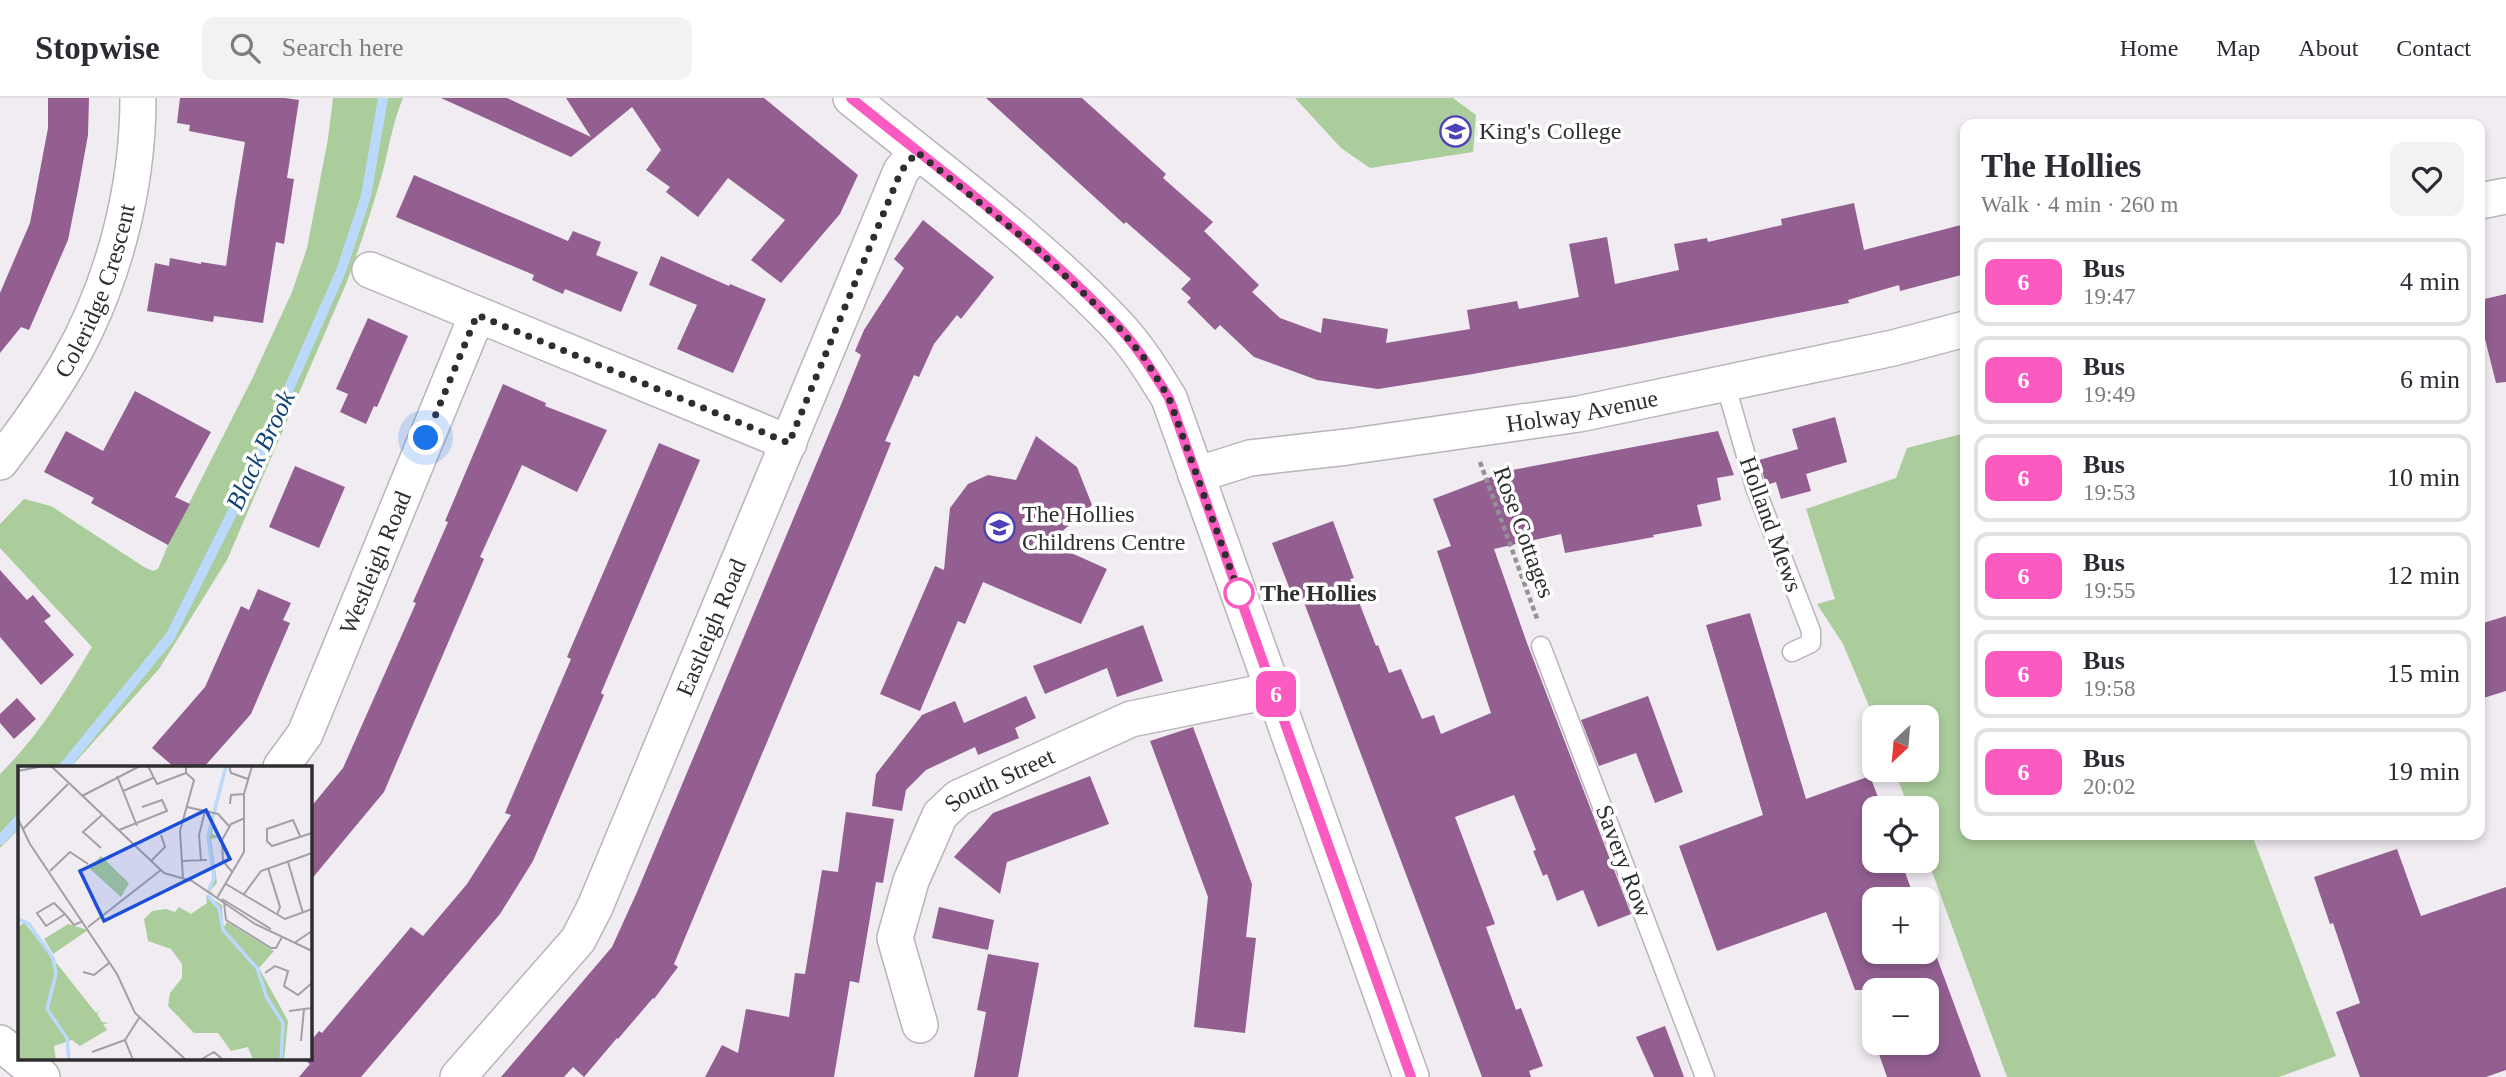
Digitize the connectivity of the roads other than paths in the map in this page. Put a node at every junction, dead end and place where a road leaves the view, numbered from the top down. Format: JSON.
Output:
{"nodes":[{"id":1,"x":138,"y":98,"type":"edge"},
{"id":2,"x":851,"y":98,"type":"edge"},
{"id":3,"x":917,"y":152,"type":"junction"},
{"id":4,"x":2506,"y":196,"type":"edge"},
{"id":5,"x":2485,"y":200,"type":"edge"},
{"id":6,"x":370,"y":270,"type":"dead end"},
{"id":7,"x":477,"y":315,"type":"junction"},
{"id":8,"x":1960,"y":330,"type":"edge"},
{"id":9,"x":1725,"y":383,"type":"junction"},
{"id":10,"x":789,"y":443,"type":"junction"},
{"id":11,"x":0,"y":462,"type":"edge"},
{"id":12,"x":1196,"y":475,"type":"junction"},
{"id":13,"x":1541,"y":646,"type":"road end"},
{"id":14,"x":1792,"y":652,"type":"dead end"},
{"id":15,"x":1274,"y":690,"type":"junction"},
{"id":16,"x":282,"y":766,"type":"edge"},
{"id":17,"x":920,"y":1025,"type":"dead end"},
{"id":18,"x":0,"y":1043,"type":"edge"},
{"id":19,"x":18,"y":1056,"type":"edge"},
{"id":20,"x":458,"y":1077,"type":"edge"},
{"id":21,"x":1412,"y":1077,"type":"edge"},
{"id":22,"x":1706,"y":1077,"type":"edge"}],
"edges":[{"from":1,"to":11,"type":"street","name":"Coleridge Crescent"},
{"from":2,"to":3,"type":"street"},
{"from":3,"to":10,"type":"street","name":"Eastleigh Road"},
{"from":3,"to":12,"type":"street"},
{"from":4,"to":5,"type":"street"},
{"from":6,"to":7,"type":"street"},
{"from":7,"to":10,"type":"street"},
{"from":7,"to":16,"type":"street","name":"Westleigh Road"},
{"from":8,"to":9,"type":"street","name":"Holway Avenue"},
{"from":9,"to":12,"type":"street","name":"Holway Avenue"},
{"from":9,"to":14,"type":"lane","name":"Holland Mews"},
{"from":10,"to":20,"type":"street","name":"Eastleigh Road"},
{"from":12,"to":15,"type":"street"},
{"from":13,"to":22,"type":"lane","name":"Savery Row"},
{"from":15,"to":17,"type":"street","name":"South Street"},
{"from":15,"to":21,"type":"street"},
{"from":18,"to":19,"type":"street"}]}
